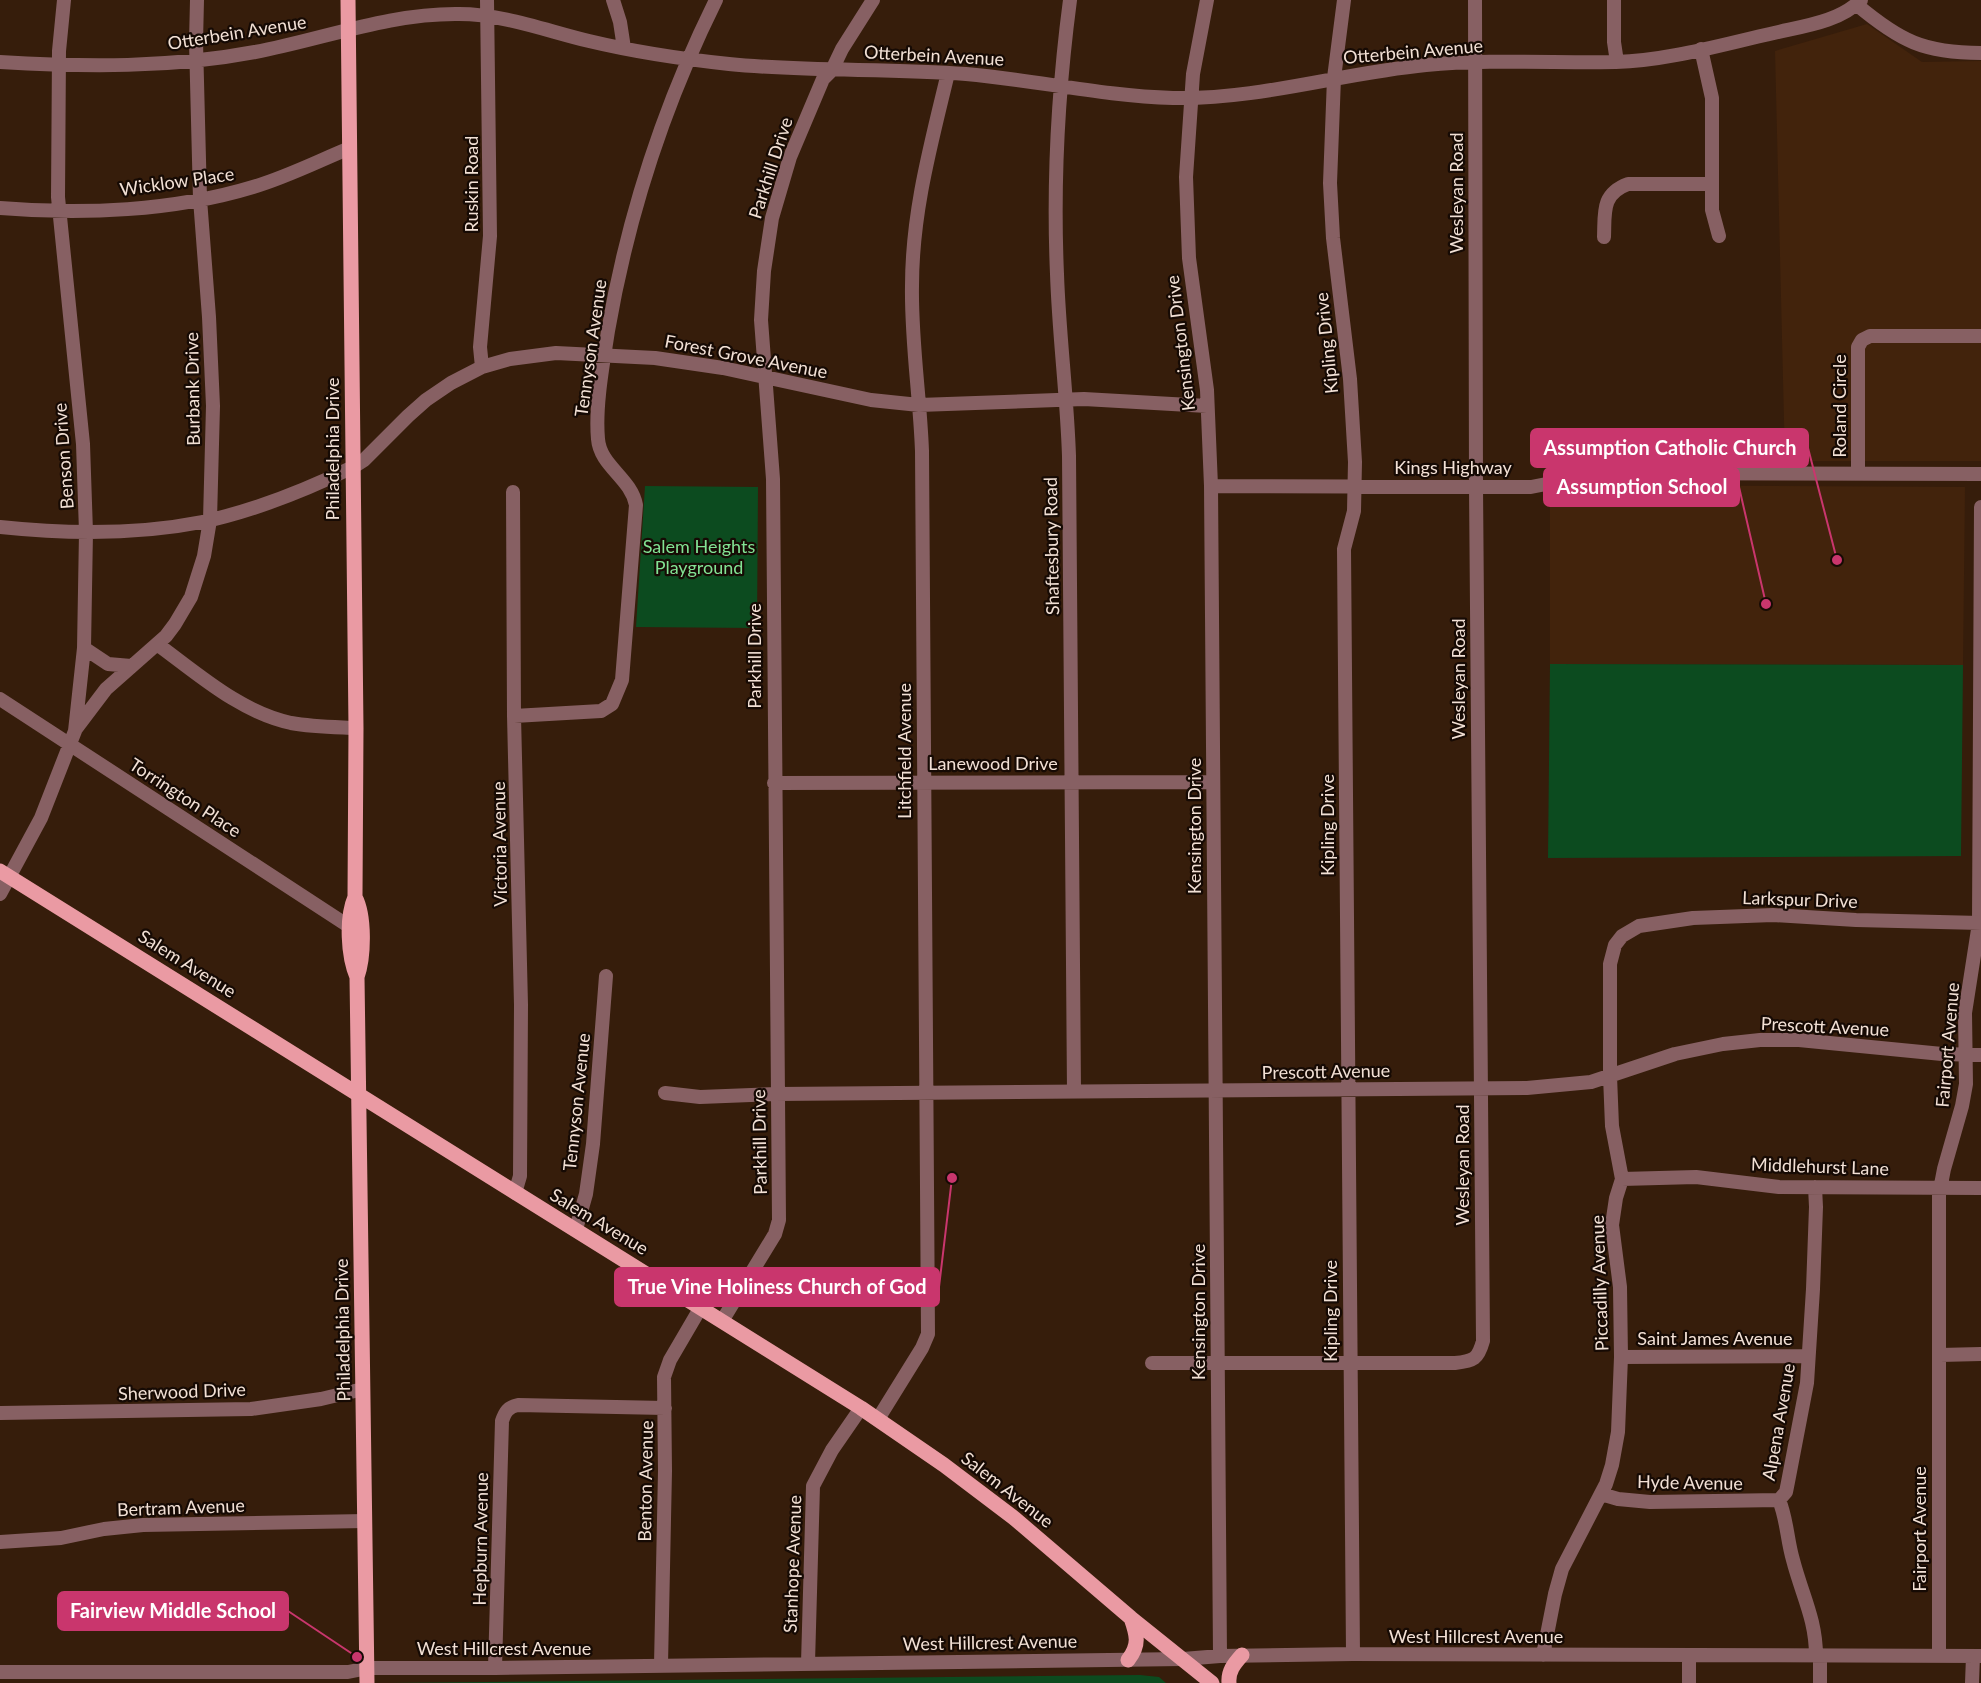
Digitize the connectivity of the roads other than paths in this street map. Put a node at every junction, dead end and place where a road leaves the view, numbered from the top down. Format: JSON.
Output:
{"nodes":[{"id":1,"x":64,"y":0,"type":"edge"},
{"id":2,"x":197,"y":0,"type":"edge"},
{"id":3,"x":348,"y":0,"type":"edge"},
{"id":4,"x":487,"y":0,"type":"edge"},
{"id":5,"x":613,"y":0,"type":"edge"},
{"id":6,"x":716,"y":0,"type":"edge"},
{"id":7,"x":873,"y":0,"type":"edge"},
{"id":8,"x":1070,"y":0,"type":"edge"},
{"id":9,"x":1207,"y":0,"type":"edge"},
{"id":10,"x":1344,"y":0,"type":"edge"},
{"id":11,"x":1475,"y":0,"type":"edge"},
{"id":12,"x":1614,"y":0,"type":"edge"},
{"id":13,"x":1859,"y":3,"type":"edge"},
{"id":14,"x":487,"y":16,"type":"junction"},
{"id":15,"x":349,"y":30,"type":"junction"},
{"id":16,"x":624,"y":48,"type":"junction"},
{"id":17,"x":1701,"y":49,"type":"junction"},
{"id":18,"x":1981,"y":53,"type":"edge"},
{"id":19,"x":688,"y":58,"type":"junction"},
{"id":20,"x":196,"y":59,"type":"junction"},
{"id":21,"x":0,"y":62,"type":"edge"},
{"id":22,"x":1617,"y":62,"type":"junction"},
{"id":23,"x":1475,"y":63,"type":"junction"},
{"id":24,"x":59,"y":65,"type":"junction"},
{"id":25,"x":832,"y":70,"type":"junction"},
{"id":26,"x":948,"y":73,"type":"junction"},
{"id":27,"x":1334,"y":78,"type":"junction"},
{"id":28,"x":1061,"y":86,"type":"junction"},
{"id":29,"x":1191,"y":97,"type":"junction"},
{"id":30,"x":350,"y":148,"type":"junction"},
{"id":31,"x":1711,"y":184,"type":"junction"},
{"id":32,"x":200,"y":199,"type":"junction"},
{"id":33,"x":0,"y":208,"type":"edge"},
{"id":34,"x":59,"y":211,"type":"junction"},
{"id":35,"x":1719,"y":236,"type":"dead end"},
{"id":36,"x":1604,"y":237,"type":"dead end"},
{"id":37,"x":1981,"y":336,"type":"edge"},
{"id":38,"x":604,"y":354,"type":"junction"},
{"id":39,"x":482,"y":367,"type":"junction"},
{"id":40,"x":765,"y":377,"type":"junction"},
{"id":41,"x":1067,"y":399,"type":"junction"},
{"id":42,"x":919,"y":405,"type":"junction"},
{"id":43,"x":1207,"y":406,"type":"junction"},
{"id":44,"x":353,"y":467,"type":"junction"},
{"id":45,"x":1858,"y":473,"type":"junction"},
{"id":46,"x":1981,"y":474,"type":"edge"},
{"id":47,"x":1211,"y":486,"type":"junction"},
{"id":48,"x":1476,"y":486,"type":"junction"},
{"id":49,"x":1355,"y":487,"type":"junction"},
{"id":50,"x":513,"y":492,"type":"dead end"},
{"id":51,"x":1981,"y":507,"type":"edge"},
{"id":52,"x":210,"y":520,"type":"junction"},
{"id":53,"x":0,"y":526,"type":"edge"},
{"id":54,"x":86,"y":532,"type":"junction"},
{"id":55,"x":157,"y":644,"type":"junction"},
{"id":56,"x":84,"y":648,"type":"junction"},
{"id":57,"x":131,"y":666,"type":"junction"},
{"id":58,"x":0,"y":699,"type":"edge"},
{"id":59,"x":514,"y":716,"type":"junction"},
{"id":60,"x":356,"y":728,"type":"junction"},
{"id":61,"x":72,"y":738,"type":"junction"},
{"id":62,"x":923,"y":782,"type":"junction"},
{"id":63,"x":1072,"y":782,"type":"junction"},
{"id":64,"x":1213,"y":782,"type":"junction"},
{"id":65,"x":774,"y":783,"type":"junction"},
{"id":66,"x":4,"y":874,"type":"edge"},
{"id":67,"x":0,"y":894,"type":"edge"},
{"id":68,"x":356,"y":897,"type":"junction"},
{"id":69,"x":1980,"y":923,"type":"edge"},
{"id":70,"x":350,"y":927,"type":"junction"},
{"id":71,"x":1621,"y":937,"type":"joint"},
{"id":72,"x":606,"y":975,"type":"dead end"},
{"id":73,"x":357,"y":976,"type":"junction"},
{"id":74,"x":1965,"y":1055,"type":"junction"},
{"id":75,"x":1981,"y":1055,"type":"edge"},
{"id":76,"x":1610,"y":1076,"type":"junction"},
{"id":77,"x":1481,"y":1088,"type":"junction"},
{"id":78,"x":1348,"y":1090,"type":"junction"},
{"id":79,"x":1215,"y":1091,"type":"junction"},
{"id":80,"x":1074,"y":1092,"type":"junction"},
{"id":81,"x":665,"y":1093,"type":"dead end"},
{"id":82,"x":926,"y":1093,"type":"junction"},
{"id":83,"x":359,"y":1094,"type":"junction"},
{"id":84,"x":777,"y":1094,"type":"junction"},
{"id":85,"x":1622,"y":1179,"type":"junction"},
{"id":86,"x":1815,"y":1187,"type":"junction"},
{"id":87,"x":1941,"y":1188,"type":"junction"},
{"id":88,"x":1981,"y":1188,"type":"edge"},
{"id":89,"x":515,"y":1193,"type":"junction"},
{"id":90,"x":576,"y":1230,"type":"junction"},
{"id":91,"x":700,"y":1307,"type":"junction"},
{"id":92,"x":722,"y":1321,"type":"junction"},
{"id":93,"x":1940,"y":1354,"type":"junction"},
{"id":94,"x":1981,"y":1354,"type":"edge"},
{"id":95,"x":1808,"y":1356,"type":"junction"},
{"id":96,"x":1621,"y":1357,"type":"junction"},
{"id":97,"x":1349,"y":1362,"type":"junction"},
{"id":98,"x":1152,"y":1363,"type":"dead end"},
{"id":99,"x":1217,"y":1363,"type":"junction"},
{"id":100,"x":363,"y":1389,"type":"junction"},
{"id":101,"x":664,"y":1408,"type":"junction"},
{"id":102,"x":861,"y":1408,"type":"junction"},
{"id":103,"x":0,"y":1413,"type":"edge"},
{"id":104,"x":878,"y":1419,"type":"junction"},
{"id":105,"x":1601,"y":1494,"type":"junction"},
{"id":106,"x":1779,"y":1500,"type":"junction"},
{"id":107,"x":365,"y":1521,"type":"junction"},
{"id":108,"x":0,"y":1542,"type":"edge"},
{"id":109,"x":1131,"y":1618,"type":"junction"},
{"id":110,"x":1353,"y":1654,"type":"junction"},
{"id":111,"x":1242,"y":1655,"type":"junction"},
{"id":112,"x":1543,"y":1655,"type":"junction"},
{"id":113,"x":1220,"y":1656,"type":"junction"},
{"id":114,"x":1689,"y":1656,"type":"junction"},
{"id":115,"x":1818,"y":1656,"type":"junction"},
{"id":116,"x":1939,"y":1656,"type":"junction"},
{"id":117,"x":1977,"y":1656,"type":"edge"},
{"id":118,"x":1183,"y":1659,"type":"junction"},
{"id":119,"x":1128,"y":1660,"type":"junction"},
{"id":120,"x":808,"y":1664,"type":"junction"},
{"id":121,"x":661,"y":1665,"type":"junction"},
{"id":122,"x":495,"y":1668,"type":"junction"},
{"id":123,"x":0,"y":1672,"type":"edge"},
{"id":124,"x":368,"y":1675,"type":"edge"},
{"id":125,"x":1212,"y":1683,"type":"edge"},
{"id":126,"x":1229,"y":1683,"type":"edge"},
{"id":127,"x":1689,"y":1683,"type":"edge"},
{"id":128,"x":1820,"y":1683,"type":"edge"},
{"id":129,"x":1972,"y":1683,"type":"edge"}],
"edges":[{"from":1,"to":24,"type":"street","name":"Benson Drive"},
{"from":2,"to":20,"type":"street","name":"Burbank Drive"},
{"from":3,"to":15,"type":"main road","name":"Philadelphia Drive"},
{"from":4,"to":14,"type":"street","name":"Ruskin Road"},
{"from":5,"to":16,"type":"street"},
{"from":6,"to":19,"type":"street","name":"Tennyson Avenue"},
{"from":7,"to":25,"type":"street","name":"Parkhill Drive"},
{"from":8,"to":28,"type":"street","name":"Shaftesbury Road"},
{"from":9,"to":29,"type":"street","name":"Kensington Drive"},
{"from":10,"to":27,"type":"street","name":"Kipling Drive"},
{"from":11,"to":23,"type":"street","name":"Wesleyan Road"},
{"from":12,"to":22,"type":"street"},
{"from":13,"to":17,"type":"street","name":"Otterbein Avenue"},
{"from":13,"to":18,"type":"street"},
{"from":14,"to":15,"type":"street","name":"Otterbein Avenue"},
{"from":14,"to":16,"type":"street","name":"Otterbein Avenue"},
{"from":14,"to":39,"type":"street","name":"Ruskin Road"},
{"from":15,"to":20,"type":"street","name":"Otterbein Avenue"},
{"from":15,"to":30,"type":"main road","name":"Philadelphia Drive"},
{"from":16,"to":19,"type":"street","name":"Otterbein Avenue"},
{"from":17,"to":22,"type":"street","name":"Otterbein Avenue"},
{"from":17,"to":31,"type":"street"},
{"from":19,"to":25,"type":"street","name":"Otterbein Avenue"},
{"from":19,"to":38,"type":"street","name":"Tennyson Avenue"},
{"from":20,"to":24,"type":"street","name":"Otterbein Avenue"},
{"from":20,"to":32,"type":"street","name":"Burbank Drive"},
{"from":21,"to":24,"type":"street","name":"Otterbein Avenue"},
{"from":22,"to":23,"type":"street","name":"Otterbein Avenue"},
{"from":23,"to":27,"type":"street","name":"Otterbein Avenue"},
{"from":23,"to":48,"type":"street","name":"Wesleyan Road"},
{"from":24,"to":34,"type":"street","name":"Benson Drive"},
{"from":25,"to":26,"type":"street","name":"Otterbein Avenue"},
{"from":25,"to":40,"type":"street","name":"Parkhill Drive"},
{"from":26,"to":28,"type":"street","name":"Otterbein Avenue"},
{"from":26,"to":42,"type":"street","name":"Litchfield Avenue"},
{"from":27,"to":29,"type":"street","name":"Otterbein Avenue"},
{"from":27,"to":49,"type":"street","name":"Kipling Drive"},
{"from":28,"to":29,"type":"street","name":"Otterbein Avenue"},
{"from":28,"to":41,"type":"street","name":"Shaftesbury Road"},
{"from":29,"to":43,"type":"street","name":"Kensington Drive"},
{"from":30,"to":32,"type":"street","name":"Wicklow Place"},
{"from":30,"to":44,"type":"main road","name":"Philadelphia Drive"},
{"from":31,"to":35,"type":"street"},
{"from":31,"to":36,"type":"street"},
{"from":32,"to":34,"type":"street","name":"Wicklow Place"},
{"from":32,"to":52,"type":"street","name":"Burbank Drive"},
{"from":33,"to":34,"type":"street","name":"Wicklow Place"},
{"from":34,"to":54,"type":"street","name":"Benson Drive"},
{"from":37,"to":45,"type":"street","name":"Roland Circle"},
{"from":38,"to":39,"type":"street","name":"Forest Grove Avenue"},
{"from":38,"to":40,"type":"street","name":"Forest Grove Avenue"},
{"from":38,"to":59,"type":"street","name":"Tennyson Avenue"},
{"from":39,"to":44,"type":"street","name":"Forest Grove Avenue"},
{"from":40,"to":42,"type":"street","name":"Forest Grove Avenue"},
{"from":40,"to":65,"type":"street","name":"Parkhill Drive"},
{"from":41,"to":42,"type":"street","name":"Forest Grove Avenue"},
{"from":41,"to":43,"type":"street","name":"Forest Grove Avenue"},
{"from":41,"to":63,"type":"street","name":"Shaftesbury Road"},
{"from":42,"to":62,"type":"street","name":"Litchfield Avenue"},
{"from":43,"to":47,"type":"street","name":"Kensington Drive"},
{"from":44,"to":52,"type":"street","name":"Forest Grove Avenue"},
{"from":44,"to":60,"type":"main road","name":"Philadelphia Drive"},
{"from":45,"to":46,"type":"street","name":"Kings Highway"},
{"from":45,"to":48,"type":"street","name":"Kings Highway"},
{"from":47,"to":49,"type":"street","name":"Kings Highway"},
{"from":47,"to":64,"type":"street","name":"Kensington Drive"},
{"from":48,"to":49,"type":"street","name":"Kings Highway"},
{"from":48,"to":77,"type":"street","name":"Wesleyan Road"},
{"from":49,"to":78,"type":"street","name":"Kipling Drive"},
{"from":50,"to":59,"type":"street","name":"Victoria Avenue"},
{"from":51,"to":69,"type":"street","name":"Fairport Avenue"},
{"from":52,"to":54,"type":"street","name":"Forest Grove Avenue"},
{"from":52,"to":55,"type":"street","name":"Burbank Drive"},
{"from":53,"to":54,"type":"street","name":"Forest Grove Avenue"},
{"from":54,"to":56,"type":"street","name":"Benson Drive"},
{"from":55,"to":57,"type":"street","name":"Burbank Drive"},
{"from":55,"to":60,"type":"street"},
{"from":56,"to":57,"type":"street"},
{"from":56,"to":61,"type":"street","name":"Benson Drive"},
{"from":57,"to":61,"type":"street","name":"Burbank Drive"},
{"from":58,"to":61,"type":"street","name":"Torrington Place"},
{"from":59,"to":89,"type":"street","name":"Victoria Avenue"},
{"from":60,"to":68,"type":"main road","name":"Philadelphia Drive"},
{"from":61,"to":66,"type":"street","name":"Benson Drive"},
{"from":61,"to":70,"type":"street","name":"Torrington Place"},
{"from":62,"to":63,"type":"street","name":"Lanewood Drive"},
{"from":62,"to":65,"type":"street","name":"Lanewood Drive"},
{"from":62,"to":82,"type":"street","name":"Litchfield Avenue"},
{"from":63,"to":64,"type":"street","name":"Lanewood Drive"},
{"from":63,"to":80,"type":"street","name":"Shaftesbury Road"},
{"from":64,"to":79,"type":"street","name":"Kensington Drive"},
{"from":65,"to":84,"type":"street","name":"Parkhill Drive"},
{"from":66,"to":67,"type":"street","name":"Benson Drive"},
{"from":66,"to":83,"type":"main road","name":"Salem Avenue"},
{"from":68,"to":70,"type":"main road","name":"Philadelphia Drive"},
{"from":68,"to":73,"type":"main road","name":"Philadelphia Drive"},
{"from":69,"to":71,"type":"street","name":"Larkspur Drive"},
{"from":69,"to":74,"type":"street","name":"Fairport Avenue"},
{"from":70,"to":73,"type":"main road","name":"Philadelphia Drive"},
{"from":71,"to":76,"type":"street","name":"Piccadilly Avenue"},
{"from":72,"to":90,"type":"street","name":"Tennyson Avenue"},
{"from":73,"to":83,"type":"main road","name":"Philadelphia Drive"},
{"from":74,"to":75,"type":"street","name":"Prescott Avenue"},
{"from":74,"to":76,"type":"street","name":"Prescott Avenue"},
{"from":74,"to":87,"type":"street","name":"Fairport Avenue"},
{"from":76,"to":77,"type":"street","name":"Prescott Avenue"},
{"from":76,"to":85,"type":"street","name":"Piccadilly Avenue"},
{"from":77,"to":78,"type":"street","name":"Prescott Avenue"},
{"from":77,"to":97,"type":"street","name":"Wesleyan Road"},
{"from":78,"to":79,"type":"street","name":"Prescott Avenue"},
{"from":78,"to":97,"type":"street","name":"Kipling Drive"},
{"from":79,"to":80,"type":"street","name":"Prescott Avenue"},
{"from":79,"to":99,"type":"street","name":"Kensington Drive"},
{"from":80,"to":82,"type":"street","name":"Prescott Avenue"},
{"from":81,"to":84,"type":"street","name":"Prescott Avenue"},
{"from":82,"to":84,"type":"street","name":"Prescott Avenue"},
{"from":82,"to":104,"type":"street","name":"Litchfield Avenue"},
{"from":83,"to":89,"type":"main road","name":"Salem Avenue"},
{"from":83,"to":100,"type":"main road","name":"Philadelphia Drive"},
{"from":84,"to":92,"type":"street","name":"Parkhill Drive"},
{"from":85,"to":86,"type":"street","name":"Middlehurst Lane"},
{"from":85,"to":96,"type":"street","name":"Piccadilly Avenue"},
{"from":86,"to":87,"type":"street","name":"Middlehurst Lane"},
{"from":86,"to":95,"type":"street","name":"Alpena Avenue"},
{"from":87,"to":88,"type":"street","name":"Middlehurst Lane"},
{"from":87,"to":93,"type":"street","name":"Fairport Avenue"},
{"from":89,"to":90,"type":"main road","name":"Salem Avenue"},
{"from":90,"to":91,"type":"main road","name":"Salem Avenue"},
{"from":91,"to":92,"type":"main road","name":"Salem Avenue"},
{"from":91,"to":101,"type":"street","name":"Benton Avenue"},
{"from":92,"to":102,"type":"main road","name":"Salem Avenue"},
{"from":93,"to":94,"type":"street"},
{"from":93,"to":116,"type":"street","name":"Fairport Avenue"},
{"from":95,"to":96,"type":"street","name":"Saint James Avenue"},
{"from":95,"to":106,"type":"street","name":"Alpena Avenue"},
{"from":96,"to":105,"type":"street","name":"Piccadilly Avenue"},
{"from":97,"to":99,"type":"street"},
{"from":97,"to":110,"type":"street","name":"Kipling Drive"},
{"from":98,"to":99,"type":"street"},
{"from":99,"to":113,"type":"street","name":"Kensington Drive"},
{"from":100,"to":103,"type":"street","name":"Sherwood Drive"},
{"from":100,"to":107,"type":"main road","name":"Philadelphia Drive"},
{"from":101,"to":121,"type":"street","name":"Benton Avenue"},
{"from":101,"to":122,"type":"street","name":"Hepburn Avenue"},
{"from":102,"to":104,"type":"main road","name":"Salem Avenue"},
{"from":102,"to":120,"type":"street","name":"Stanhope Avenue"},
{"from":104,"to":109,"type":"main road","name":"Salem Avenue"},
{"from":105,"to":106,"type":"street","name":"Hyde Avenue"},
{"from":105,"to":112,"type":"street","name":"Piccadilly Avenue"},
{"from":106,"to":115,"type":"street","name":"Alpena Avenue"},
{"from":107,"to":108,"type":"street","name":"Bertram Avenue"},
{"from":107,"to":124,"type":"main road","name":"Philadelphia Drive"},
{"from":109,"to":118,"type":"main road","name":"Salem Avenue"},
{"from":109,"to":119,"type":"main road"},
{"from":110,"to":111,"type":"street","name":"West Hillcrest Avenue"},
{"from":110,"to":112,"type":"street","name":"West Hillcrest Avenue"},
{"from":111,"to":113,"type":"street","name":"West Hillcrest Avenue"},
{"from":111,"to":126,"type":"main road"},
{"from":112,"to":114,"type":"street","name":"West Hillcrest Avenue"},
{"from":113,"to":118,"type":"street","name":"West Hillcrest Avenue"},
{"from":114,"to":115,"type":"street","name":"West Hillcrest Avenue"},
{"from":114,"to":127,"type":"street"},
{"from":115,"to":116,"type":"street","name":"West Hillcrest Avenue"},
{"from":115,"to":128,"type":"street","name":"Alpena Avenue"},
{"from":116,"to":117,"type":"street","name":"West Hillcrest Avenue"},
{"from":117,"to":129,"type":"street"},
{"from":118,"to":119,"type":"street","name":"West Hillcrest Avenue"},
{"from":118,"to":125,"type":"main road","name":"Salem Avenue"},
{"from":119,"to":120,"type":"street","name":"West Hillcrest Avenue"},
{"from":120,"to":121,"type":"street","name":"West Hillcrest Avenue"},
{"from":121,"to":122,"type":"street","name":"West Hillcrest Avenue"},
{"from":122,"to":124,"type":"street","name":"West Hillcrest Avenue"},
{"from":123,"to":124,"type":"street","name":"West Hillcrest Avenue"}]}
